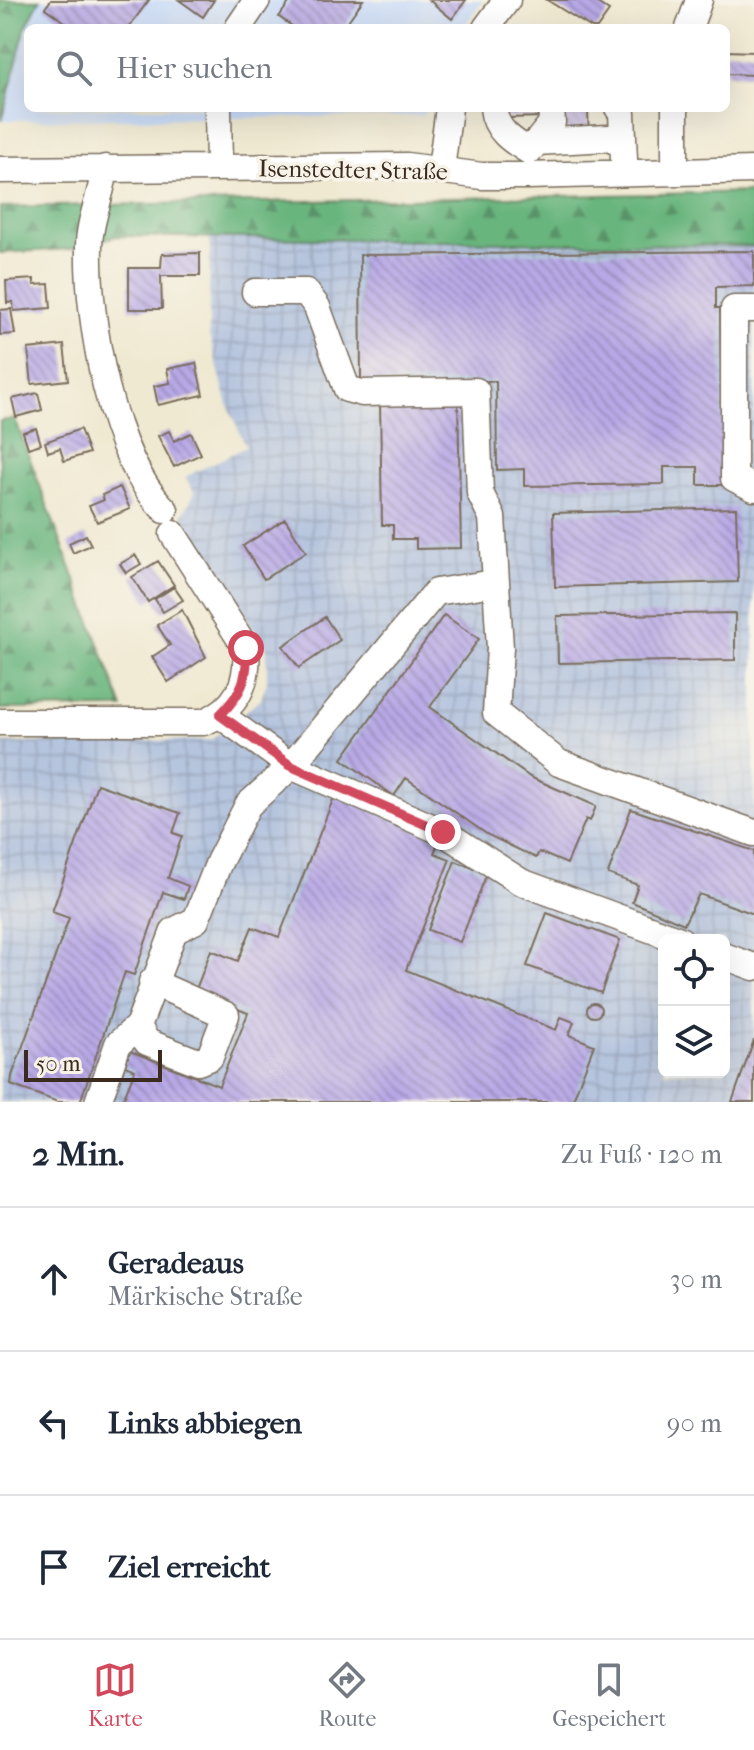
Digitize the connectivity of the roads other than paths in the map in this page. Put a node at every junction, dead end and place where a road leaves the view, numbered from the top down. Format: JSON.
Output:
{"nodes":[{"id":1,"x":257,"y":0,"type":"edge"},
{"id":2,"x":507,"y":0,"type":"edge"},
{"id":3,"x":699,"y":0,"type":"edge"},
{"id":4,"x":241,"y":24,"type":"edge"},
{"id":5,"x":489,"y":24,"type":"edge"},
{"id":6,"x":690,"y":24,"type":"edge"},
{"id":7,"x":218,"y":112,"type":"edge"},
{"id":8,"x":448,"y":112,"type":"edge"},
{"id":9,"x":493,"y":112,"type":"edge"},
{"id":10,"x":675,"y":112,"type":"edge"},
{"id":11,"x":621,"y":127,"type":"edge"},
{"id":12,"x":539,"y":140,"type":"edge"},
{"id":13,"x":219,"y":167,"type":"junction"},
{"id":14,"x":105,"y":168,"type":"junction"},
{"id":15,"x":441,"y":169,"type":"junction"},
{"id":16,"x":0,"y":170,"type":"edge"},
{"id":17,"x":754,"y":170,"type":"edge"},
{"id":18,"x":675,"y":171,"type":"junction"},
{"id":19,"x":625,"y":175,"type":"junction"},
{"id":20,"x":255,"y":292,"type":"dead end"},
{"id":21,"x":754,"y":309,"type":"edge"},
{"id":22,"x":754,"y":488,"type":"edge"},
{"id":23,"x":494,"y":583,"type":"junction"},
{"id":24,"x":220,"y":715,"type":"junction"},
{"id":25,"x":0,"y":722,"type":"edge"},
{"id":26,"x":291,"y":766,"type":"junction"},
{"id":27,"x":754,"y":833,"type":"edge"},
{"id":28,"x":664,"y":934,"type":"edge"},
{"id":29,"x":730,"y":958,"type":"edge"},
{"id":30,"x":754,"y":967,"type":"edge"},
{"id":31,"x":152,"y":982,"type":"junction"},
{"id":32,"x":138,"y":1026,"type":"junction"},
{"id":33,"x":98,"y":1102,"type":"edge"}],
"edges":[{"from":1,"to":4,"type":"street"},
{"from":2,"to":5,"type":"street"},
{"from":3,"to":6,"type":"street"},
{"from":7,"to":13,"type":"street"},
{"from":8,"to":15,"type":"street"},
{"from":9,"to":12,"type":"street"},
{"from":10,"to":18,"type":"street"},
{"from":11,"to":12,"type":"street"},
{"from":11,"to":19,"type":"street"},
{"from":12,"to":15,"type":"street","name":"Isenstedter Straße"},
{"from":12,"to":19,"type":"street","name":"Isenstedter Straße"},
{"from":13,"to":14,"type":"street","name":"Isenstedter Straße"},
{"from":13,"to":15,"type":"street","name":"Isenstedter Straße"},
{"from":14,"to":16,"type":"street","name":"Isenstedter Straße"},
{"from":14,"to":24,"type":"street"},
{"from":17,"to":18,"type":"street","name":"Isenstedter Straße"},
{"from":18,"to":19,"type":"street","name":"Isenstedter Straße"},
{"from":20,"to":23,"type":"street"},
{"from":21,"to":22,"type":"street"},
{"from":23,"to":26,"type":"street"},
{"from":23,"to":27,"type":"street"},
{"from":24,"to":25,"type":"street"},
{"from":24,"to":26,"type":"street"},
{"from":26,"to":28,"type":"street"},
{"from":26,"to":31,"type":"street"},
{"from":29,"to":30,"type":"street"},
{"from":31,"to":32,"type":"street"},
{"from":31,"to":32,"type":"street"},
{"from":32,"to":33,"type":"street"}]}
